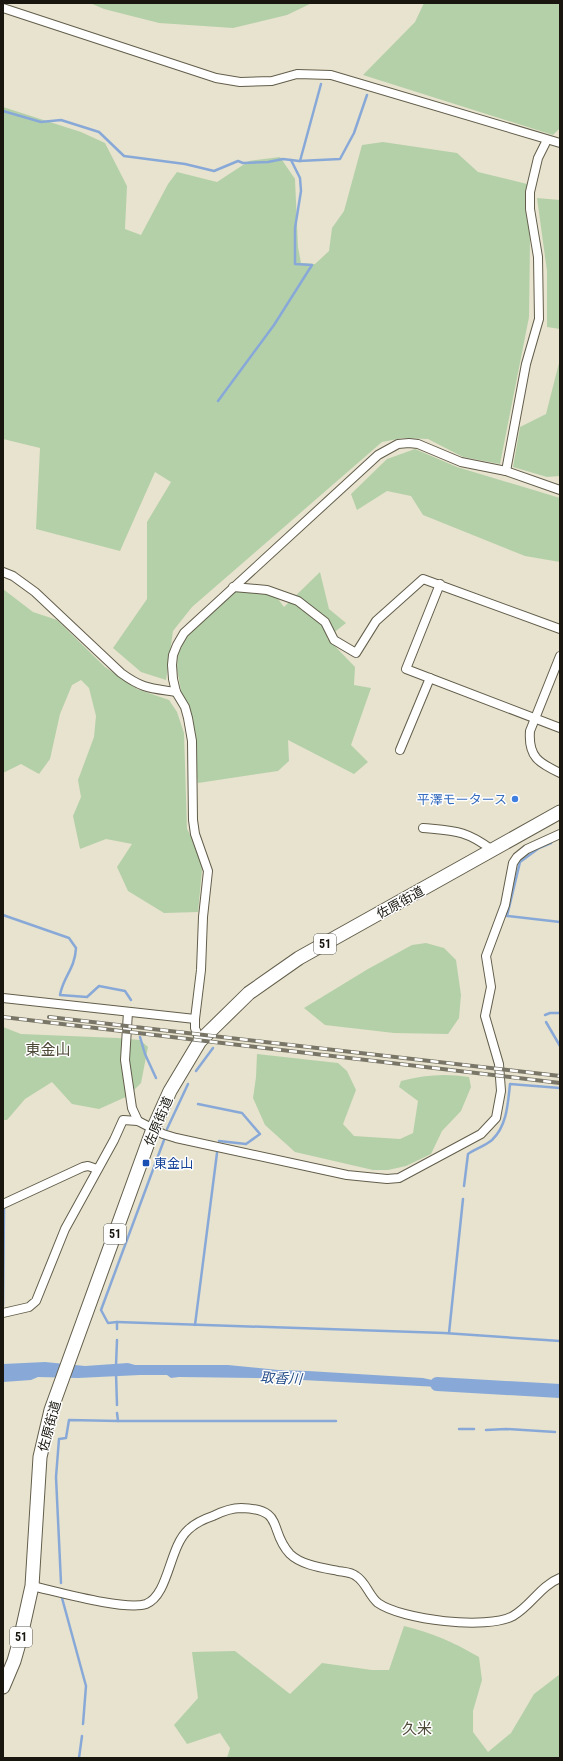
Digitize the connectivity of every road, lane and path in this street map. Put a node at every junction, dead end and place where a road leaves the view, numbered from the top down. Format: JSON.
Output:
{"nodes":[{"id":1,"x":3,"y":8,"type":"edge"},
{"id":2,"x":547,"y":140,"type":"junction"},
{"id":3,"x":560,"y":143,"type":"edge"},
{"id":4,"x":506,"y":471,"type":"junction"},
{"id":5,"x":560,"y":490,"type":"edge"},
{"id":6,"x":3,"y":572,"type":"edge"},
{"id":7,"x":440,"y":584,"type":"junction"},
{"id":8,"x":233,"y":587,"type":"junction"},
{"id":9,"x":560,"y":629,"type":"edge"},
{"id":10,"x":560,"y":656,"type":"edge"},
{"id":11,"x":430,"y":678,"type":"junction"},
{"id":12,"x":176,"y":692,"type":"junction"},
{"id":13,"x":534,"y":718,"type":"junction"},
{"id":14,"x":560,"y":728,"type":"edge"},
{"id":15,"x":400,"y":750,"type":"dead end"},
{"id":16,"x":560,"y":773,"type":"edge"},
{"id":17,"x":560,"y":812,"type":"edge"},
{"id":18,"x":423,"y":828,"type":"dead end"},
{"id":19,"x":560,"y":834,"type":"edge"},
{"id":20,"x":492,"y":850,"type":"junction"},
{"id":21,"x":3,"y":998,"type":"edge"},
{"id":22,"x":128,"y":1012,"type":"junction"},
{"id":23,"x":196,"y":1019,"type":"junction"},
{"id":24,"x":200,"y":1041,"type":"junction"},
{"id":25,"x":138,"y":1121,"type":"junction"},
{"id":26,"x":153,"y":1129,"type":"junction"},
{"id":27,"x":97,"y":1169,"type":"junction"},
{"id":28,"x":3,"y":1204,"type":"edge"},
{"id":29,"x":3,"y":1313,"type":"edge"},
{"id":30,"x":560,"y":1578,"type":"edge"},
{"id":31,"x":32,"y":1586,"type":"junction"},
{"id":32,"x":3,"y":1687,"type":"edge"}],
"edges":[{"from":1,"to":2,"type":"street"},
{"from":2,"to":3,"type":"street"},
{"from":2,"to":4,"type":"street"},
{"from":4,"to":5,"type":"street"},
{"from":4,"to":8,"type":"street"},
{"from":6,"to":12,"type":"street"},
{"from":7,"to":8,"type":"street"},
{"from":7,"to":9,"type":"street"},
{"from":7,"to":11,"type":"street"},
{"from":8,"to":12,"type":"street"},
{"from":10,"to":13,"type":"street"},
{"from":11,"to":13,"type":"street"},
{"from":11,"to":15,"type":"street"},
{"from":12,"to":23,"type":"street"},
{"from":13,"to":14,"type":"street"},
{"from":13,"to":16,"type":"street"},
{"from":17,"to":20,"type":"highway","name":"佐原街道","number":"51"},
{"from":18,"to":20,"type":"street"},
{"from":19,"to":26,"type":"street"},
{"from":20,"to":24,"type":"highway","name":"佐原街道","number":"51"},
{"from":21,"to":22,"type":"street"},
{"from":22,"to":23,"type":"street"},
{"from":22,"to":25,"type":"street"},
{"from":23,"to":24,"type":"street"},
{"from":24,"to":26,"type":"highway","name":"佐原街道","number":"51"},
{"from":25,"to":26,"type":"street"},
{"from":25,"to":27,"type":"street"},
{"from":26,"to":31,"type":"highway","name":"佐原街道","number":"51"},
{"from":27,"to":28,"type":"street"},
{"from":27,"to":29,"type":"street"},
{"from":30,"to":31,"type":"street"},
{"from":31,"to":32,"type":"highway","name":"佐原街道","number":"51"}]}
